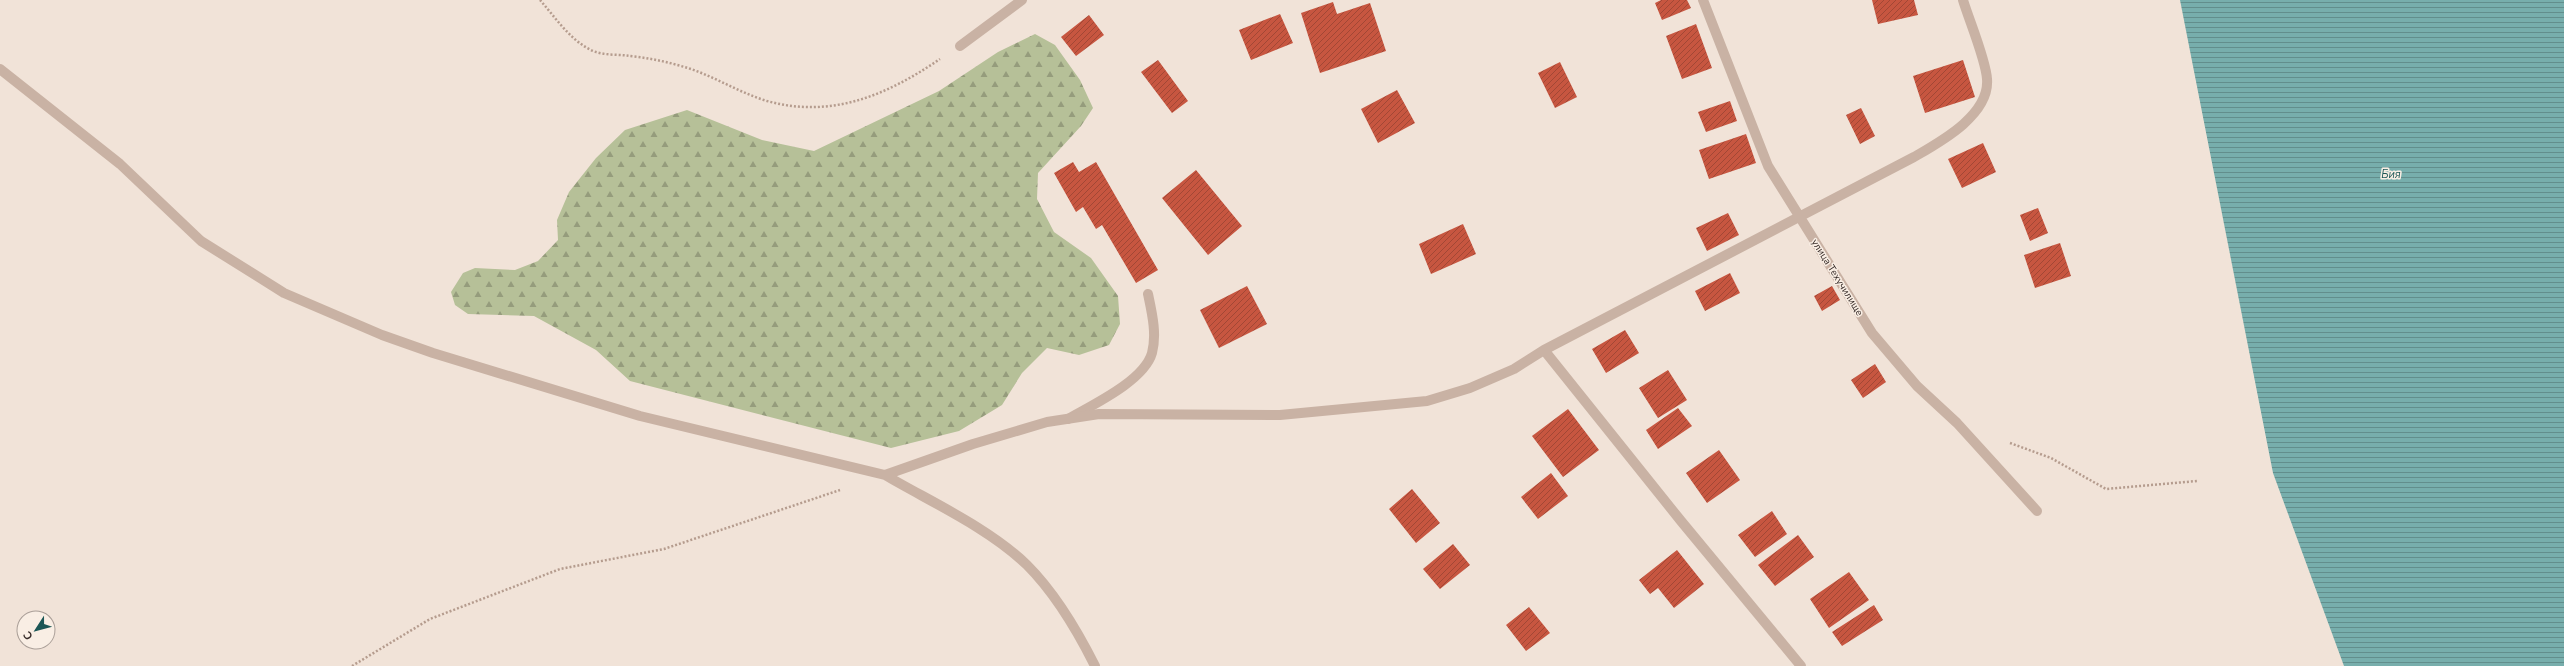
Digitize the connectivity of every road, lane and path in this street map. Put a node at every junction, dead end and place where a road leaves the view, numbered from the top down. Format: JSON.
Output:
{"nodes":[{"id":1,"x":540,"y":0,"type":"edge"},
{"id":2,"x":1022,"y":0,"type":"edge"},
{"id":3,"x":1703,"y":0,"type":"edge"},
{"id":4,"x":1963,"y":0,"type":"edge"},
{"id":5,"x":960,"y":46,"type":"joint"},
{"id":6,"x":0,"y":68,"type":"edge"},
{"id":7,"x":1800,"y":216,"type":"junction"},
{"id":8,"x":1148,"y":294,"type":"dead end"},
{"id":9,"x":1544,"y":350,"type":"junction"},
{"id":10,"x":1068,"y":419,"type":"junction"},
{"id":11,"x":2009,"y":442,"type":"dead end"},
{"id":12,"x":885,"y":475,"type":"junction"},
{"id":13,"x":2197,"y":481,"type":"dead end"},
{"id":14,"x":841,"y":490,"type":"dead end"},
{"id":15,"x":2037,"y":511,"type":"dead end"},
{"id":16,"x":352,"y":666,"type":"edge"},
{"id":17,"x":1095,"y":666,"type":"edge"},
{"id":18,"x":1801,"y":666,"type":"edge"}],
"edges":[{"from":1,"to":5,"type":"path"},
{"from":2,"to":5,"type":"street"},
{"from":3,"to":7,"type":"street","name":"улица Техучилище"},
{"from":4,"to":7,"type":"street"},
{"from":6,"to":12,"type":"street"},
{"from":7,"to":9,"type":"street"},
{"from":7,"to":15,"type":"street","name":"улица Техучилище"},
{"from":8,"to":10,"type":"street"},
{"from":9,"to":10,"type":"street"},
{"from":9,"to":18,"type":"street"},
{"from":10,"to":12,"type":"street"},
{"from":11,"to":13,"type":"path"},
{"from":12,"to":17,"type":"street"},
{"from":14,"to":16,"type":"path"}]}
